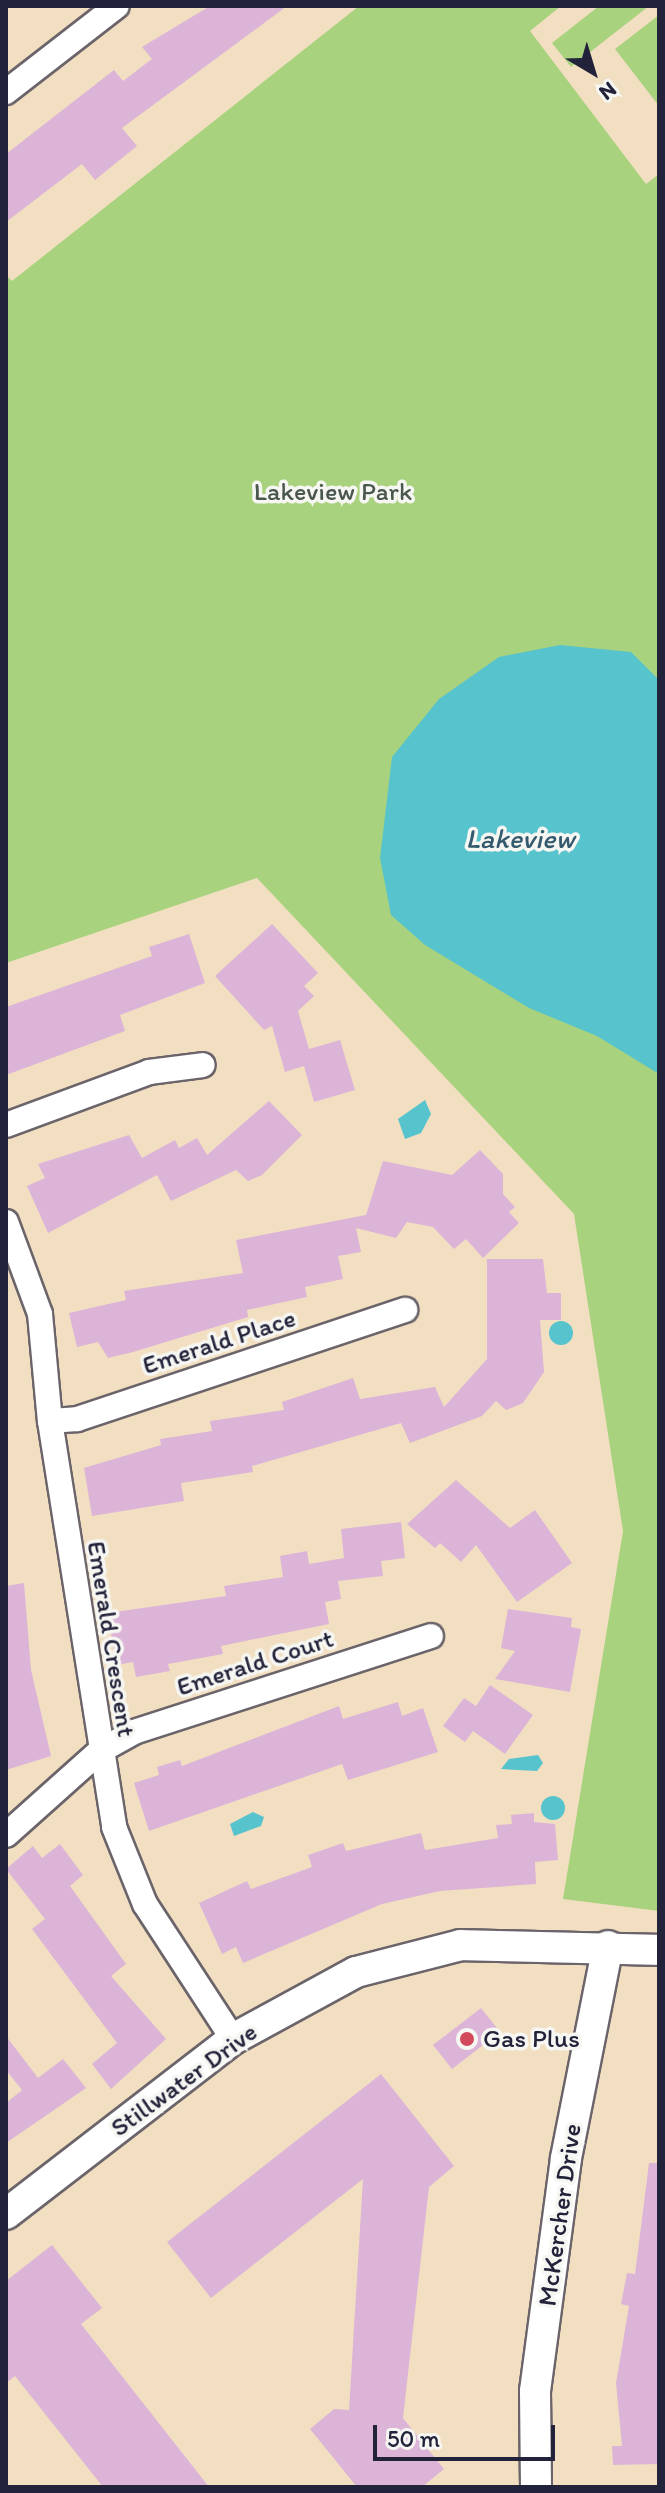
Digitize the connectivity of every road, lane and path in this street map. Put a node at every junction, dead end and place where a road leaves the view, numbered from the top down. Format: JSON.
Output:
{"nodes":[{"id":1,"x":117,"y":6,"type":"edge"},
{"id":2,"x":6,"y":92,"type":"edge"},
{"id":3,"x":203,"y":1065,"type":"dead end"},
{"id":4,"x":6,"y":1125,"type":"edge"},
{"id":5,"x":6,"y":1222,"type":"edge"},
{"id":6,"x":405,"y":1310,"type":"dead end"},
{"id":7,"x":50,"y":1421,"type":"junction"},
{"id":8,"x":431,"y":1636,"type":"dead end"},
{"id":9,"x":100,"y":1751,"type":"junction"},
{"id":10,"x":6,"y":1835,"type":"edge"},
{"id":11,"x":608,"y":1946,"type":"junction"},
{"id":12,"x":659,"y":1950,"type":"edge"},
{"id":13,"x":233,"y":2039,"type":"junction"},
{"id":14,"x":6,"y":2214,"type":"edge"},
{"id":15,"x":536,"y":2487,"type":"edge"}],
"edges":[{"from":1,"to":2,"type":"street"},
{"from":3,"to":4,"type":"street"},
{"from":5,"to":7,"type":"street","name":"Emerald Crescent"},
{"from":6,"to":7,"type":"street","name":"Emerald Place"},
{"from":7,"to":9,"type":"street","name":"Emerald Crescent"},
{"from":8,"to":9,"type":"street","name":"Emerald Court"},
{"from":9,"to":10,"type":"street","name":"Emerald Court"},
{"from":9,"to":13,"type":"street","name":"Emerald Crescent"},
{"from":11,"to":12,"type":"street","name":"Stillwater Drive"},
{"from":11,"to":13,"type":"street","name":"Stillwater Drive"},
{"from":11,"to":15,"type":"street","name":"McKercher Drive"},
{"from":13,"to":14,"type":"street","name":"Stillwater Drive"}]}
